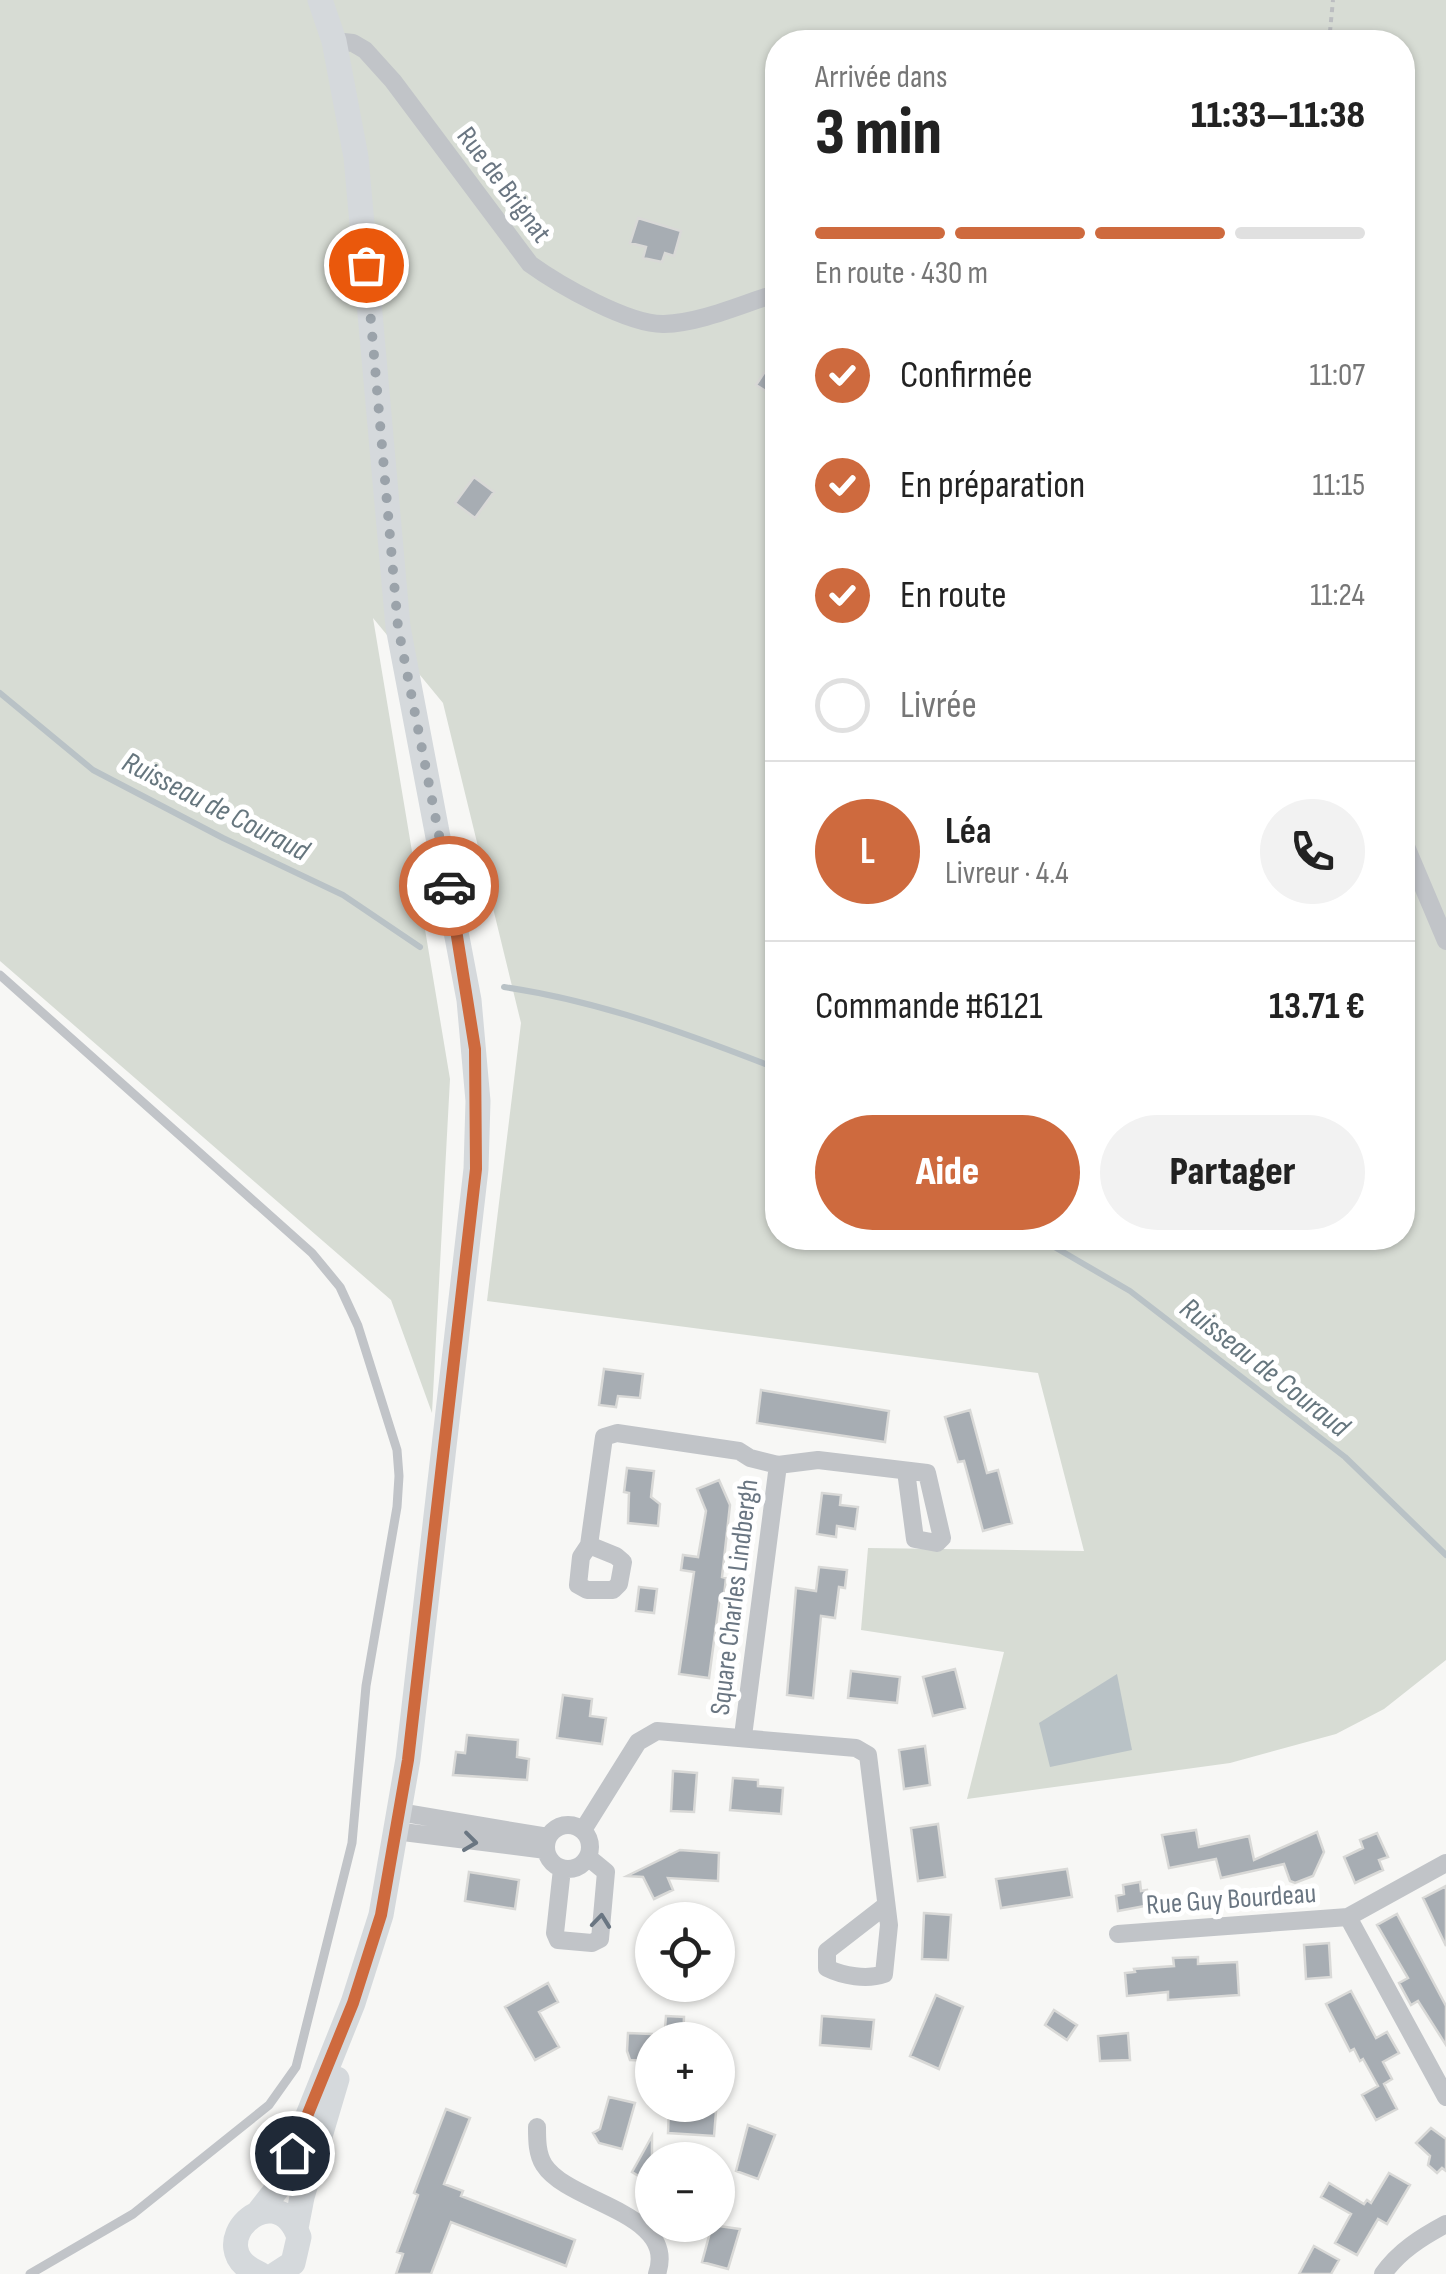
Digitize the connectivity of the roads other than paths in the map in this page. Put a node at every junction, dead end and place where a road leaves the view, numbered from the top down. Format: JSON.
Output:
{"nodes":[{"id":1,"x":320,"y":0,"type":"edge"},
{"id":2,"x":334,"y":41,"type":"junction"},
{"id":3,"x":765,"y":297,"type":"edge"},
{"id":4,"x":1415,"y":868,"type":"edge"},
{"id":5,"x":1446,"y":941,"type":"edge"},
{"id":6,"x":0,"y":974,"type":"edge"},
{"id":7,"x":778,"y":1465,"type":"junction"},
{"id":8,"x":906,"y":1471,"type":"dead end"},
{"id":9,"x":589,"y":1545,"type":"dead end"},
{"id":10,"x":743,"y":1736,"type":"junction"},
{"id":11,"x":397,"y":1821,"type":"junction"},
{"id":12,"x":583,"y":1830,"type":"junction"},
{"id":13,"x":547,"y":1843,"type":"junction"},
{"id":14,"x":588,"y":1858,"type":"junction"},
{"id":15,"x":1446,"y":1863,"type":"edge"},
{"id":16,"x":562,"y":1869,"type":"junction"},
{"id":17,"x":885,"y":1906,"type":"dead end"},
{"id":18,"x":1348,"y":1917,"type":"junction"},
{"id":19,"x":1118,"y":1934,"type":"dead end"},
{"id":20,"x":353,"y":2003,"type":"junction"},
{"id":21,"x":1446,"y":2096,"type":"edge"},
{"id":22,"x":537,"y":2127,"type":"dead end"},
{"id":23,"x":258,"y":2213,"type":"junction"},
{"id":24,"x":1446,"y":2224,"type":"edge"},
{"id":25,"x":296,"y":2228,"type":"junction"},
{"id":26,"x":247,"y":2270,"type":"edge"},
{"id":27,"x":292,"y":2270,"type":"edge"},
{"id":28,"x":30,"y":2274,"type":"edge"},
{"id":29,"x":657,"y":2274,"type":"edge"},
{"id":30,"x":1383,"y":2274,"type":"edge"}],
"edges":[{"from":1,"to":2,"type":"main road"},
{"from":2,"to":3,"type":"street","name":"Rue de Brignat"},
{"from":2,"to":11,"type":"main road"},
{"from":4,"to":5,"type":"street"},
{"from":6,"to":28,"type":"lane"},
{"from":7,"to":8,"type":"street","name":"Square Charles Lindbergh"},
{"from":7,"to":9,"type":"street","name":"Square Charles Lindbergh"},
{"from":7,"to":10,"type":"street","name":"Square Charles Lindbergh"},
{"from":10,"to":12,"type":"street"},
{"from":10,"to":17,"type":"street"},
{"from":11,"to":13,"type":"street"},
{"from":11,"to":20,"type":"main road"},
{"from":12,"to":13,"type":"street"},
{"from":12,"to":14,"type":"street"},
{"from":13,"to":16,"type":"street"},
{"from":14,"to":16,"type":"street"},
{"from":16,"to":14,"type":"street","one_way":true},
{"from":15,"to":18,"type":"street","name":"Rue Guy Bourdeau"},
{"from":18,"to":19,"type":"street","name":"Rue Guy Bourdeau"},
{"from":18,"to":21,"type":"street","name":"Rue Guy Bourdeau"},
{"from":20,"to":23,"type":"main road"},
{"from":20,"to":25,"type":"main road"},
{"from":22,"to":29,"type":"street"},
{"from":23,"to":25,"type":"main road"},
{"from":23,"to":26,"type":"main road"},
{"from":24,"to":30,"type":"street"},
{"from":25,"to":27,"type":"main road"}]}
